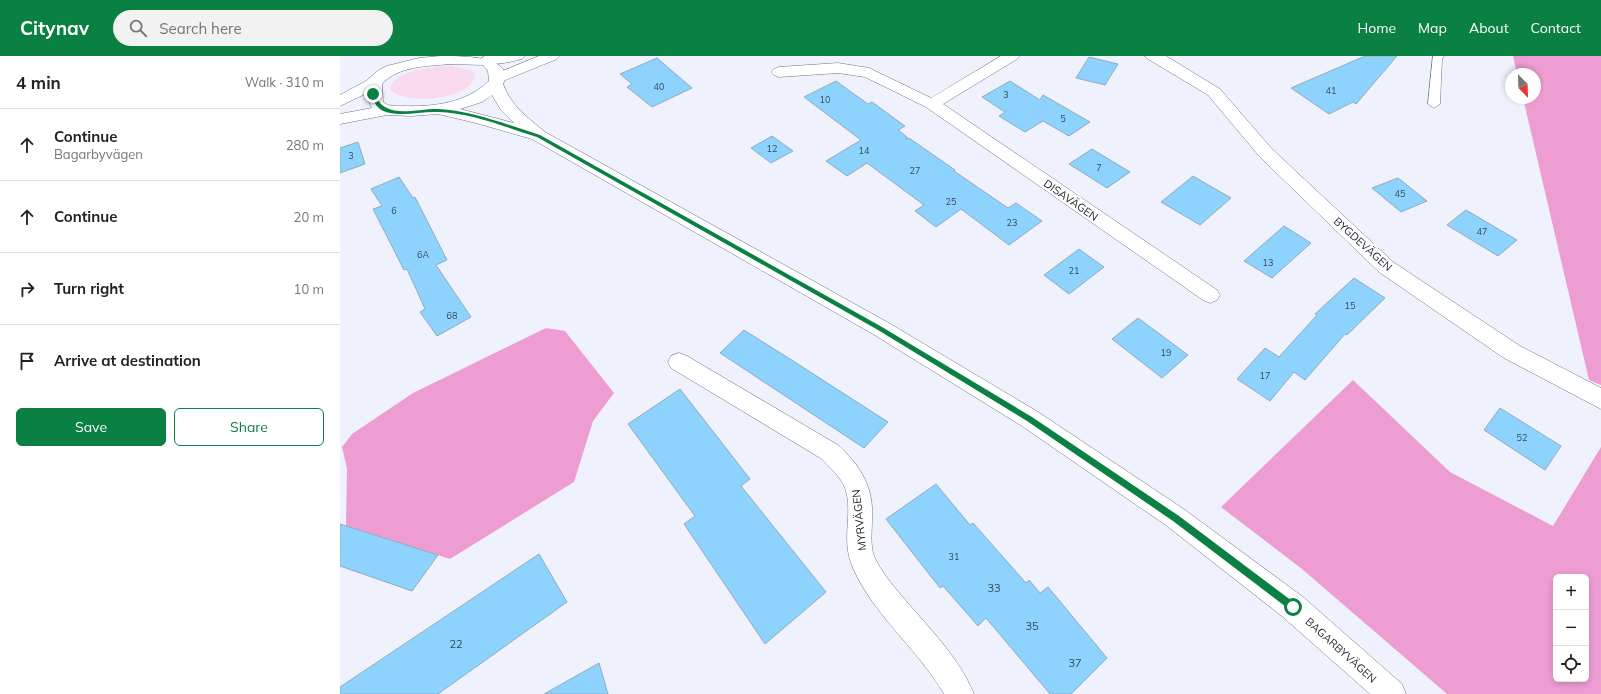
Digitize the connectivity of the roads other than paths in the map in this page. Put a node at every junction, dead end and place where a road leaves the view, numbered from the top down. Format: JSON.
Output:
{"nodes":[{"id":1,"x":382,"y":56,"type":"edge"},
{"id":2,"x":517,"y":56,"type":"edge"},
{"id":3,"x":552,"y":56,"type":"edge"},
{"id":4,"x":1012,"y":56,"type":"edge"},
{"id":5,"x":1153,"y":56,"type":"edge"},
{"id":6,"x":1439,"y":56,"type":"edge"},
{"id":7,"x":428,"y":57,"type":"edge"},
{"id":8,"x":487,"y":60,"type":"junction"},
{"id":9,"x":779,"y":72,"type":"dead end"},
{"id":10,"x":379,"y":78,"type":"junction"},
{"id":11,"x":496,"y":81,"type":"junction"},
{"id":12,"x":340,"y":101,"type":"edge"},
{"id":13,"x":932,"y":104,"type":"junction"},
{"id":14,"x":1434,"y":104,"type":"dead end"},
{"id":15,"x":387,"y":110,"type":"junction"},
{"id":16,"x":438,"y":110,"type":"junction"},
{"id":17,"x":340,"y":119,"type":"edge"},
{"id":18,"x":539,"y":136,"type":"junction"},
{"id":19,"x":1210,"y":295,"type":"dead end"},
{"id":20,"x":679,"y":362,"type":"dead end"},
{"id":21,"x":1601,"y":399,"type":"edge"},
{"id":22,"x":960,"y":694,"type":"edge"},
{"id":23,"x":1392,"y":694,"type":"edge"}],
"edges":[{"from":1,"to":10,"type":"street"},
{"from":2,"to":8,"type":"street"},
{"from":3,"to":11,"type":"street"},
{"from":4,"to":13,"type":"street"},
{"from":5,"to":21,"type":"street","name":"BYGDEVÄGEN"},
{"from":6,"to":14,"type":"lane"},
{"from":7,"to":8,"type":"street"},
{"from":7,"to":10,"type":"street"},
{"from":8,"to":11,"type":"street","name":"BAGARBYVÄGEN"},
{"from":9,"to":13,"type":"street","name":"DISAVÄGEN"},
{"from":10,"to":12,"type":"street"},
{"from":10,"to":15,"type":"street"},
{"from":11,"to":16,"type":"street"},
{"from":11,"to":18,"type":"street","name":"BAGARBYVÄGEN"},
{"from":13,"to":19,"type":"street","name":"DISAVÄGEN"},
{"from":15,"to":16,"type":"street"},
{"from":15,"to":17,"type":"street"},
{"from":16,"to":18,"type":"street","name":"BAGARBYVÄGEN"},
{"from":18,"to":23,"type":"street","name":"BAGARBYVÄGEN"},
{"from":20,"to":22,"type":"street","name":"MYRVÄGEN"}]}
